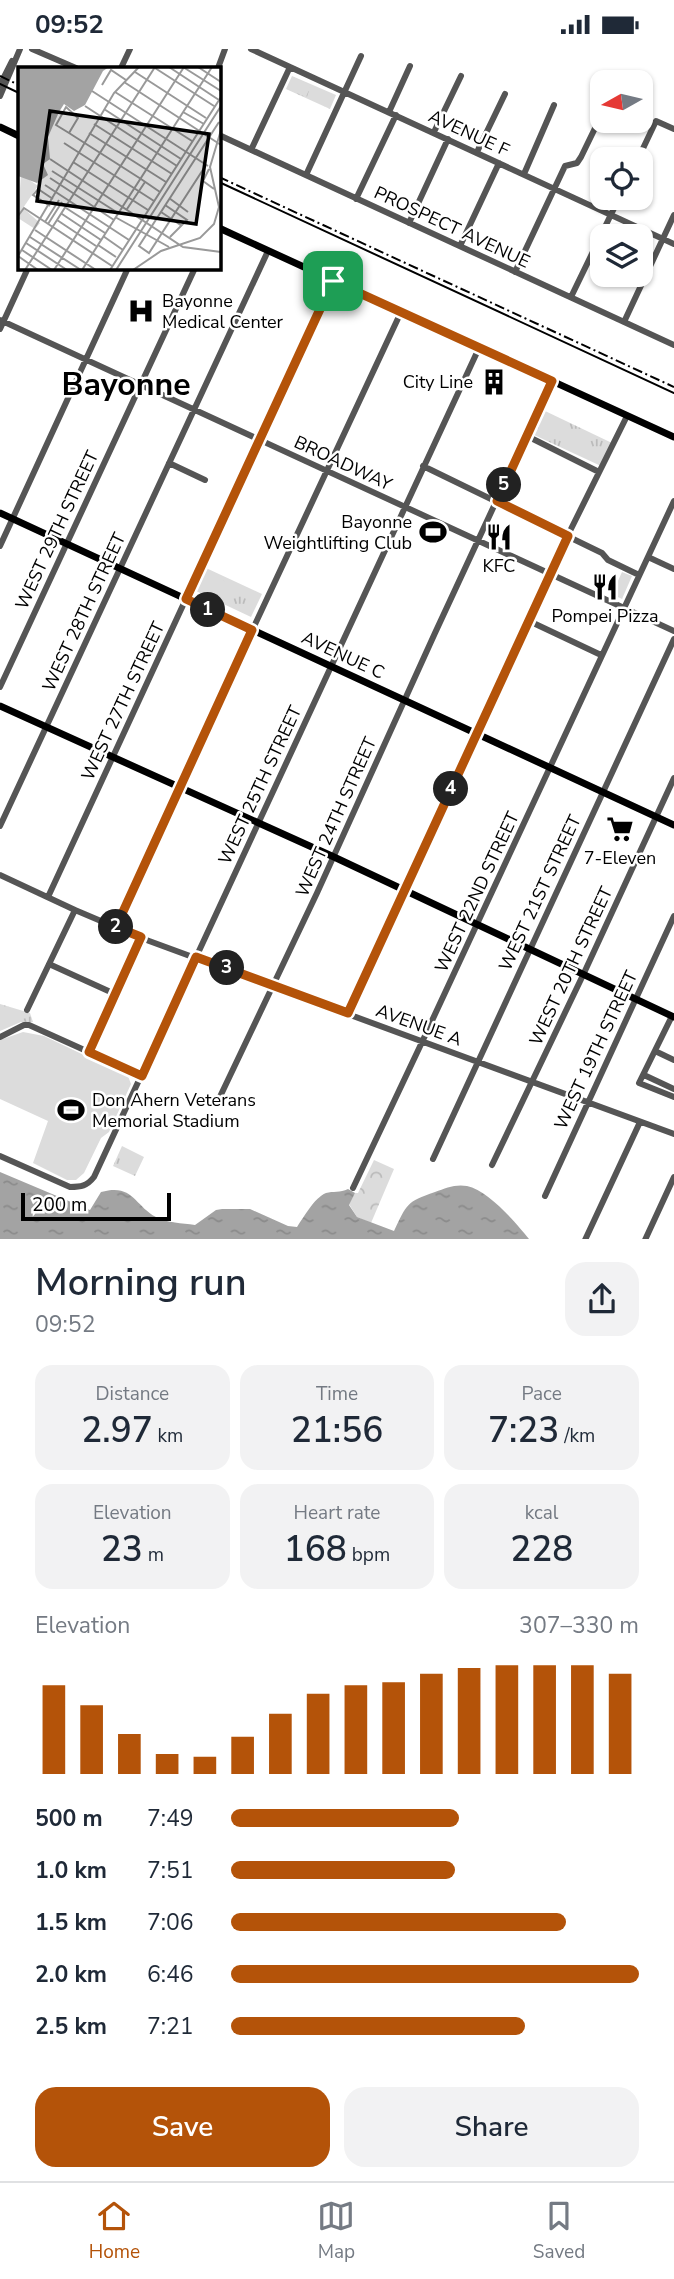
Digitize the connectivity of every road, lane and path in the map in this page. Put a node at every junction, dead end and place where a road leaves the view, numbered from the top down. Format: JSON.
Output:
{"nodes":[{"id":1,"x":19,"y":49,"type":"edge"},
{"id":2,"x":32,"y":49,"type":"edge"},
{"id":3,"x":130,"y":49,"type":"edge"},
{"id":4,"x":251,"y":49,"type":"edge"},
{"id":5,"x":227,"y":51,"type":"edge"},
{"id":6,"x":361,"y":56,"type":"dead end"},
{"id":7,"x":410,"y":66,"type":"dead end"},
{"id":8,"x":74,"y":67,"type":"edge"},
{"id":9,"x":121,"y":67,"type":"edge"},
{"id":10,"x":219,"y":67,"type":"edge"},
{"id":11,"x":290,"y":67,"type":"junction"},
{"id":12,"x":461,"y":76,"type":"dead end"},
{"id":13,"x":1,"y":90,"type":"edge"},
{"id":14,"x":344,"y":91,"type":"junction"},
{"id":15,"x":505,"y":94,"type":"dead end"},
{"id":16,"x":554,"y":105,"type":"dead end"},
{"id":17,"x":392,"y":113,"type":"junction"},
{"id":18,"x":0,"y":127,"type":"edge"},
{"id":19,"x":674,"y":129,"type":"edge"},
{"id":20,"x":434,"y":132,"type":"junction"},
{"id":21,"x":593,"y":133,"type":"edge"},
{"id":22,"x":220,"y":135,"type":"edge"},
{"id":23,"x":18,"y":136,"type":"edge"},
{"id":24,"x":447,"y":139,"type":"junction"},
{"id":25,"x":644,"y":147,"type":"edge"},
{"id":26,"x":251,"y":150,"type":"junction"},
{"id":27,"x":477,"y":152,"type":"junction"},
{"id":28,"x":499,"y":163,"type":"junction"},
{"id":29,"x":524,"y":174,"type":"junction"},
{"id":30,"x":306,"y":175,"type":"junction"},
{"id":31,"x":554,"y":188,"type":"junction"},
{"id":32,"x":356,"y":199,"type":"junction"},
{"id":33,"x":613,"y":210,"type":"edge"},
{"id":34,"x":611,"y":215,"type":"junction"},
{"id":35,"x":674,"y":215,"type":"edge"},
{"id":36,"x":409,"y":223,"type":"junction"},
{"id":37,"x":220,"y":228,"type":"edge"},
{"id":38,"x":663,"y":239,"type":"junction"},
{"id":39,"x":674,"y":244,"type":"edge"},
{"id":40,"x":460,"y":246,"type":"junction"},
{"id":41,"x":268,"y":251,"type":"junction"},
{"id":42,"x":28,"y":269,"type":"edge"},
{"id":43,"x":128,"y":269,"type":"edge"},
{"id":44,"x":195,"y":269,"type":"edge"},
{"id":45,"x":515,"y":272,"type":"junction"},
{"id":46,"x":333,"y":281,"type":"junction"},
{"id":47,"x":571,"y":297,"type":"junction"},
{"id":48,"x":401,"y":312,"type":"junction"},
{"id":49,"x":624,"y":322,"type":"junction"},
{"id":50,"x":1,"y":324,"type":"edge"},
{"id":51,"x":674,"y":345,"type":"edge"},
{"id":52,"x":479,"y":348,"type":"junction"},
{"id":53,"x":86,"y":359,"type":"junction"},
{"id":54,"x":552,"y":381,"type":"junction"},
{"id":55,"x":139,"y":384,"type":"junction"},
{"id":56,"x":194,"y":409,"type":"junction"},
{"id":57,"x":627,"y":416,"type":"junction"},
{"id":58,"x":527,"y":436,"type":"junction"},
{"id":59,"x":674,"y":437,"type":"edge"},
{"id":60,"x":259,"y":440,"type":"junction"},
{"id":61,"x":169,"y":463,"type":"junction"},
{"id":62,"x":423,"y":466,"type":"junction"},
{"id":63,"x":326,"y":470,"type":"junction"},
{"id":64,"x":599,"y":472,"type":"junction"},
{"id":65,"x":205,"y":480,"type":"dead end"},
{"id":66,"x":497,"y":501,"type":"junction"},
{"id":67,"x":674,"y":501,"type":"edge"},
{"id":68,"x":404,"y":506,"type":"junction"},
{"id":69,"x":0,"y":513,"type":"edge"},
{"id":70,"x":12,"y":519,"type":"junction"},
{"id":71,"x":568,"y":536,"type":"junction"},
{"id":72,"x":478,"y":541,"type":"junction"},
{"id":73,"x":0,"y":545,"type":"edge"},
{"id":74,"x":66,"y":545,"type":"junction"},
{"id":75,"x":648,"y":557,"type":"junction"},
{"id":76,"x":120,"y":569,"type":"junction"},
{"id":77,"x":674,"y":569,"type":"edge"},
{"id":78,"x":550,"y":574,"type":"junction"},
{"id":79,"x":639,"y":575,"type":"junction"},
{"id":80,"x":186,"y":599,"type":"junction"},
{"id":81,"x":624,"y":607,"type":"junction"},
{"id":82,"x":529,"y":621,"type":"junction"},
{"id":83,"x":252,"y":630,"type":"junction"},
{"id":84,"x":674,"y":631,"type":"edge"},
{"id":85,"x":674,"y":639,"type":"edge"},
{"id":86,"x":601,"y":655,"type":"junction"},
{"id":87,"x":330,"y":667,"type":"junction"},
{"id":88,"x":0,"y":687,"type":"edge"},
{"id":89,"x":404,"y":701,"type":"junction"},
{"id":90,"x":0,"y":706,"type":"edge"},
{"id":91,"x":46,"y":727,"type":"junction"},
{"id":92,"x":476,"y":734,"type":"junction"},
{"id":93,"x":113,"y":757,"type":"junction"},
{"id":94,"x":551,"y":767,"type":"junction"},
{"id":95,"x":674,"y":778,"type":"edge"},
{"id":96,"x":179,"y":787,"type":"junction"},
{"id":97,"x":602,"y":792,"type":"junction"},
{"id":98,"x":656,"y":817,"type":"junction"},
{"id":99,"x":258,"y":823,"type":"junction"},
{"id":100,"x":674,"y":825,"type":"edge"},
{"id":101,"x":0,"y":826,"type":"edge"},
{"id":102,"x":334,"y":857,"type":"junction"},
{"id":103,"x":0,"y":875,"type":"edge"},
{"id":104,"x":404,"y":890,"type":"junction"},
{"id":105,"x":48,"y":897,"type":"junction"},
{"id":106,"x":75,"y":910,"type":"junction"},
{"id":107,"x":674,"y":916,"type":"edge"},
{"id":108,"x":477,"y":925,"type":"junction"},
{"id":109,"x":116,"y":927,"type":"junction"},
{"id":110,"x":141,"y":937,"type":"junction"},
{"id":111,"x":530,"y":949,"type":"junction"},
{"id":112,"x":196,"y":957,"type":"junction"},
{"id":113,"x":49,"y":964,"type":"junction"},
{"id":114,"x":584,"y":973,"type":"junction"},
{"id":115,"x":273,"y":985,"type":"junction"},
{"id":116,"x":115,"y":994,"type":"junction"},
{"id":117,"x":635,"y":999,"type":"junction"},
{"id":118,"x":27,"y":1010,"type":"dead end"},
{"id":119,"x":348,"y":1013,"type":"junction"},
{"id":120,"x":673,"y":1016,"type":"edge"},
{"id":121,"x":0,"y":1037,"type":"edge"},
{"id":122,"x":424,"y":1040,"type":"junction"},
{"id":123,"x":655,"y":1051,"type":"junction"},
{"id":124,"x":89,"y":1052,"type":"junction"},
{"id":125,"x":674,"y":1060,"type":"edge"},
{"id":126,"x":477,"y":1062,"type":"junction"},
{"id":127,"x":643,"y":1075,"type":"junction"},
{"id":128,"x":142,"y":1076,"type":"junction"},
{"id":129,"x":533,"y":1081,"type":"junction"},
{"id":130,"x":674,"y":1089,"type":"edge"},
{"id":131,"x":674,"y":1097,"type":"edge"},
{"id":132,"x":587,"y":1102,"type":"junction"},
{"id":133,"x":217,"y":1103,"type":"dead end"},
{"id":134,"x":640,"y":1122,"type":"junction"},
{"id":135,"x":674,"y":1134,"type":"edge"},
{"id":136,"x":0,"y":1156,"type":"edge"},
{"id":137,"x":433,"y":1159,"type":"dead end"},
{"id":138,"x":492,"y":1165,"type":"dead end"},
{"id":139,"x":674,"y":1177,"type":"edge"},
{"id":140,"x":353,"y":1188,"type":"dead end"},
{"id":141,"x":545,"y":1196,"type":"dead end"},
{"id":142,"x":585,"y":1239,"type":"edge"},
{"id":143,"x":645,"y":1239,"type":"edge"}],
"edges":[{"from":1,"to":13,"type":"street"},
{"from":2,"to":8,"type":"street"},
{"from":3,"to":9,"type":"street"},
{"from":4,"to":11,"type":"street","name":"AVENUE F"},
{"from":5,"to":10,"type":"street"},
{"from":6,"to":14,"type":"street"},
{"from":7,"to":17,"type":"street"},
{"from":11,"to":14,"type":"street","name":"AVENUE F"},
{"from":11,"to":26,"type":"street"},
{"from":12,"to":20,"type":"street"},
{"from":14,"to":17,"type":"street","name":"AVENUE F"},
{"from":14,"to":30,"type":"street"},
{"from":15,"to":27,"type":"street"},
{"from":16,"to":29,"type":"street"},
{"from":17,"to":20,"type":"street","name":"AVENUE F"},
{"from":17,"to":32,"type":"street"},
{"from":18,"to":23,"type":"main road"},
{"from":19,"to":25,"type":"street"},
{"from":20,"to":24,"type":"street","name":"AVENUE F"},
{"from":21,"to":31,"type":"street"},
{"from":22,"to":26,"type":"street","name":"PROSPECT AVENUE"},
{"from":24,"to":27,"type":"street","name":"AVENUE F"},
{"from":24,"to":36,"type":"street"},
{"from":26,"to":30,"type":"street","name":"PROSPECT AVENUE"},
{"from":27,"to":28,"type":"street","name":"AVENUE F"},
{"from":28,"to":29,"type":"street","name":"AVENUE F"},
{"from":28,"to":40,"type":"street"},
{"from":29,"to":31,"type":"street","name":"AVENUE F"},
{"from":30,"to":32,"type":"street","name":"PROSPECT AVENUE"},
{"from":31,"to":34,"type":"street","name":"AVENUE F"},
{"from":31,"to":45,"type":"street"},
{"from":32,"to":36,"type":"street","name":"PROSPECT AVENUE"},
{"from":33,"to":34,"type":"street"},
{"from":34,"to":38,"type":"street","name":"AVENUE F"},
{"from":34,"to":47,"type":"street"},
{"from":35,"to":38,"type":"street"},
{"from":36,"to":40,"type":"street","name":"PROSPECT AVENUE"},
{"from":37,"to":41,"type":"main road"},
{"from":38,"to":39,"type":"street","name":"AVENUE F"},
{"from":38,"to":49,"type":"street"},
{"from":40,"to":45,"type":"street","name":"PROSPECT AVENUE"},
{"from":41,"to":46,"type":"main road"},
{"from":41,"to":56,"type":"street","name":"WEST 28TH STREET"},
{"from":42,"to":50,"type":"street"},
{"from":43,"to":53,"type":"street"},
{"from":44,"to":55,"type":"street","name":"WEST 29TH STREET"},
{"from":45,"to":47,"type":"street","name":"PROSPECT AVENUE"},
{"from":46,"to":48,"type":"main road"},
{"from":46,"to":60,"type":"street","name":"WEST 27TH STREET"},
{"from":47,"to":49,"type":"street","name":"PROSPECT AVENUE"},
{"from":48,"to":52,"type":"main road"},
{"from":48,"to":63,"type":"street"},
{"from":49,"to":51,"type":"street","name":"PROSPECT AVENUE"},
{"from":50,"to":53,"type":"street","name":"BROADWAY"},
{"from":52,"to":54,"type":"main road"},
{"from":52,"to":62,"type":"street","name":"WEST 25TH STREET"},
{"from":53,"to":55,"type":"street","name":"BROADWAY"},
{"from":53,"to":70,"type":"street"},
{"from":54,"to":57,"type":"main road"},
{"from":54,"to":58,"type":"street","name":"WEST 24TH STREET"},
{"from":55,"to":56,"type":"street","name":"BROADWAY"},
{"from":55,"to":74,"type":"street","name":"WEST 29TH STREET"},
{"from":56,"to":60,"type":"street","name":"BROADWAY"},
{"from":56,"to":61,"type":"street","name":"WEST 28TH STREET"},
{"from":57,"to":59,"type":"main road"},
{"from":57,"to":64,"type":"street"},
{"from":58,"to":64,"type":"street"},
{"from":58,"to":66,"type":"street","name":"WEST 24TH STREET"},
{"from":60,"to":63,"type":"street","name":"BROADWAY"},
{"from":60,"to":80,"type":"street","name":"WEST 27TH STREET"},
{"from":61,"to":65,"type":"street"},
{"from":61,"to":76,"type":"street","name":"WEST 28TH STREET"},
{"from":62,"to":66,"type":"street"},
{"from":62,"to":68,"type":"street","name":"WEST 25TH STREET"},
{"from":63,"to":68,"type":"street","name":"BROADWAY"},
{"from":63,"to":83,"type":"street"},
{"from":64,"to":71,"type":"street"},
{"from":66,"to":71,"type":"street"},
{"from":66,"to":72,"type":"street","name":"WEST 24TH STREET"},
{"from":67,"to":75,"type":"street","name":"WEST 22ND STREET"},
{"from":68,"to":72,"type":"street","name":"BROADWAY"},
{"from":68,"to":87,"type":"street","name":"WEST 25TH STREET"},
{"from":69,"to":70,"type":"main road","name":"AVENUE C"},
{"from":70,"to":73,"type":"street"},
{"from":70,"to":74,"type":"main road","name":"AVENUE C"},
{"from":71,"to":78,"type":"street"},
{"from":71,"to":79,"type":"street"},
{"from":72,"to":78,"type":"street","name":"BROADWAY"},
{"from":72,"to":89,"type":"street","name":"WEST 24TH STREET"},
{"from":74,"to":76,"type":"main road","name":"AVENUE C"},
{"from":74,"to":88,"type":"street","name":"WEST 29TH STREET"},
{"from":75,"to":77,"type":"street"},
{"from":75,"to":79,"type":"street","name":"WEST 22ND STREET"},
{"from":76,"to":80,"type":"main road","name":"AVENUE C"},
{"from":76,"to":91,"type":"street","name":"WEST 28TH STREET"},
{"from":78,"to":81,"type":"street","name":"BROADWAY"},
{"from":78,"to":82,"type":"street"},
{"from":79,"to":81,"type":"street","name":"WEST 22ND STREET"},
{"from":80,"to":83,"type":"main road","name":"AVENUE C"},
{"from":80,"to":93,"type":"street","name":"WEST 27TH STREET"},
{"from":81,"to":84,"type":"street","name":"BROADWAY"},
{"from":81,"to":86,"type":"street","name":"WEST 22ND STREET"},
{"from":82,"to":86,"type":"street"},
{"from":82,"to":92,"type":"street"},
{"from":83,"to":87,"type":"main road","name":"AVENUE C"},
{"from":83,"to":96,"type":"street"},
{"from":85,"to":97,"type":"street","name":"WEST 21ST STREET"},
{"from":86,"to":94,"type":"street","name":"WEST 22ND STREET"},
{"from":87,"to":89,"type":"main road","name":"AVENUE C"},
{"from":87,"to":99,"type":"street","name":"WEST 25TH STREET"},
{"from":89,"to":92,"type":"main road","name":"AVENUE C"},
{"from":89,"to":102,"type":"street","name":"WEST 24TH STREET"},
{"from":90,"to":91,"type":"main road"},
{"from":91,"to":93,"type":"main road"},
{"from":91,"to":101,"type":"street","name":"WEST 28TH STREET"},
{"from":92,"to":94,"type":"main road","name":"AVENUE C"},
{"from":92,"to":104,"type":"street"},
{"from":93,"to":96,"type":"main road"},
{"from":93,"to":105,"type":"street","name":"WEST 27TH STREET"},
{"from":94,"to":97,"type":"main road","name":"AVENUE C"},
{"from":94,"to":108,"type":"street","name":"WEST 22ND STREET"},
{"from":95,"to":98,"type":"street","name":"WEST 20TH STREET"},
{"from":96,"to":99,"type":"main road"},
{"from":96,"to":109,"type":"street"},
{"from":97,"to":98,"type":"main road","name":"AVENUE C"},
{"from":97,"to":111,"type":"street","name":"WEST 21ST STREET"},
{"from":98,"to":100,"type":"main road","name":"AVENUE C"},
{"from":98,"to":114,"type":"street","name":"WEST 20TH STREET"},
{"from":99,"to":102,"type":"main road"},
{"from":99,"to":112,"type":"street","name":"WEST 25TH STREET"},
{"from":102,"to":104,"type":"main road"},
{"from":102,"to":115,"type":"street","name":"WEST 24TH STREET"},
{"from":103,"to":105,"type":"street","name":"AVENUE A"},
{"from":104,"to":108,"type":"main road"},
{"from":104,"to":119,"type":"street"},
{"from":105,"to":106,"type":"street","name":"AVENUE A"},
{"from":106,"to":109,"type":"street","name":"AVENUE A"},
{"from":106,"to":113,"type":"street"},
{"from":107,"to":117,"type":"street","name":"WEST 19TH STREET"},
{"from":108,"to":111,"type":"main road"},
{"from":108,"to":122,"type":"street","name":"WEST 22ND STREET"},
{"from":109,"to":110,"type":"street","name":"AVENUE A"},
{"from":110,"to":112,"type":"street","name":"AVENUE A"},
{"from":110,"to":116,"type":"street"},
{"from":111,"to":114,"type":"main road"},
{"from":111,"to":126,"type":"street","name":"WEST 21ST STREET"},
{"from":112,"to":115,"type":"street","name":"AVENUE A"},
{"from":112,"to":128,"type":"street","name":"WEST 25TH STREET"},
{"from":113,"to":116,"type":"street"},
{"from":113,"to":118,"type":"street"},
{"from":114,"to":117,"type":"main road"},
{"from":114,"to":129,"type":"street","name":"WEST 20TH STREET"},
{"from":115,"to":119,"type":"street","name":"AVENUE A"},
{"from":115,"to":133,"type":"street","name":"WEST 24TH STREET"},
{"from":116,"to":124,"type":"street"},
{"from":117,"to":120,"type":"main road"},
{"from":117,"to":132,"type":"street","name":"WEST 19TH STREET"},
{"from":119,"to":122,"type":"street","name":"AVENUE A"},
{"from":120,"to":123,"type":"street"},
{"from":121,"to":124,"type":"street"},
{"from":122,"to":126,"type":"street","name":"AVENUE A"},
{"from":122,"to":140,"type":"street","name":"WEST 22ND STREET"},
{"from":123,"to":125,"type":"street"},
{"from":123,"to":127,"type":"street"},
{"from":124,"to":128,"type":"street"},
{"from":126,"to":129,"type":"street","name":"AVENUE A"},
{"from":126,"to":137,"type":"street","name":"WEST 21ST STREET"},
{"from":127,"to":130,"type":"street"},
{"from":127,"to":131,"type":"street"},
{"from":128,"to":136,"type":"street","name":"WEST 25TH STREET"},
{"from":129,"to":132,"type":"street","name":"AVENUE A"},
{"from":129,"to":138,"type":"street","name":"WEST 20TH STREET"},
{"from":132,"to":134,"type":"street","name":"AVENUE A"},
{"from":132,"to":141,"type":"street","name":"WEST 19TH STREET"},
{"from":134,"to":135,"type":"street","name":"AVENUE A"},
{"from":134,"to":142,"type":"street"},
{"from":139,"to":143,"type":"street"}]}
